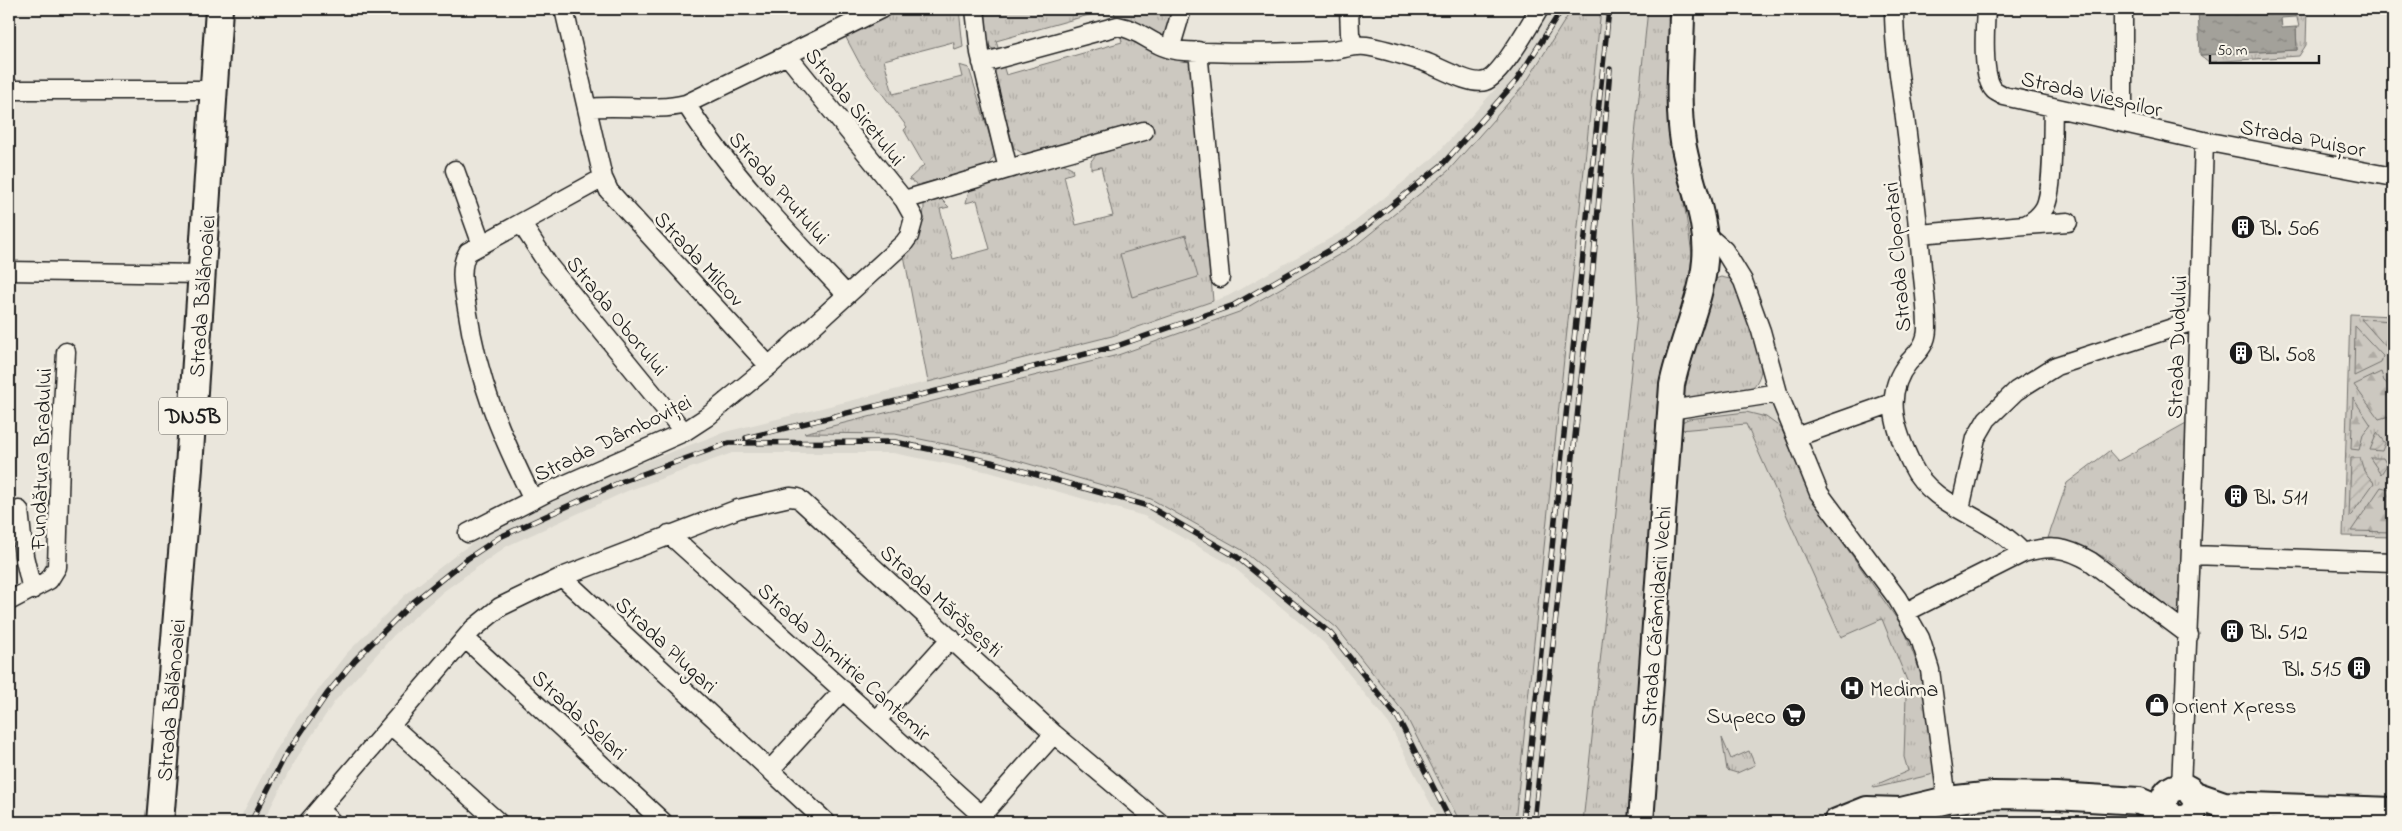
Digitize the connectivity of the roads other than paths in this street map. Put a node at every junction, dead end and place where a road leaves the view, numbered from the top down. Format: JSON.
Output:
{"nodes":[{"id":1,"x":219,"y":9,"type":"edge"},
{"id":2,"x":564,"y":9,"type":"edge"},
{"id":3,"x":881,"y":9,"type":"edge"},
{"id":4,"x":975,"y":9,"type":"edge"},
{"id":5,"x":1182,"y":9,"type":"edge"},
{"id":6,"x":1349,"y":9,"type":"edge"},
{"id":7,"x":1539,"y":9,"type":"edge"},
{"id":8,"x":1682,"y":9,"type":"edge"},
{"id":9,"x":1894,"y":9,"type":"edge"},
{"id":10,"x":1986,"y":9,"type":"edge"},
{"id":11,"x":2123,"y":9,"type":"edge"},
{"id":12,"x":1354,"y":46,"type":"junction"},
{"id":13,"x":1170,"y":49,"type":"junction"},
{"id":14,"x":1198,"y":51,"type":"junction"},
{"id":15,"x":787,"y":55,"type":"junction"},
{"id":16,"x":982,"y":63,"type":"junction"},
{"id":17,"x":9,"y":90,"type":"edge"},
{"id":18,"x":215,"y":90,"type":"junction"},
{"id":19,"x":686,"y":104,"type":"junction"},
{"id":20,"x":588,"y":108,"type":"junction"},
{"id":21,"x":2053,"y":109,"type":"junction"},
{"id":22,"x":2123,"y":124,"type":"junction"},
{"id":23,"x":1144,"y":131,"type":"dead end"},
{"id":24,"x":2204,"y":141,"type":"junction"},
{"id":25,"x":1008,"y":169,"type":"junction"},
{"id":26,"x":455,"y":170,"type":"dead end"},
{"id":27,"x":603,"y":178,"type":"junction"},
{"id":28,"x":2393,"y":178,"type":"edge"},
{"id":29,"x":904,"y":200,"type":"junction"},
{"id":30,"x":2068,"y":222,"type":"dead end"},
{"id":31,"x":521,"y":223,"type":"junction"},
{"id":32,"x":2025,"y":225,"type":"junction"},
{"id":33,"x":1703,"y":232,"type":"junction"},
{"id":34,"x":1919,"y":234,"type":"junction"},
{"id":35,"x":482,"y":245,"type":"junction"},
{"id":36,"x":9,"y":271,"type":"edge"},
{"id":37,"x":203,"y":274,"type":"junction"},
{"id":38,"x":1220,"y":278,"type":"dead end"},
{"id":39,"x":846,"y":294,"type":"junction"},
{"id":40,"x":2200,"y":319,"type":"junction"},
{"id":41,"x":66,"y":352,"type":"dead end"},
{"id":42,"x":769,"y":366,"type":"junction"},
{"id":43,"x":1778,"y":393,"type":"junction"},
{"id":44,"x":1892,"y":403,"type":"junction"},
{"id":45,"x":1670,"y":410,"type":"junction"},
{"id":46,"x":684,"y":432,"type":"junction"},
{"id":47,"x":1796,"y":437,"type":"junction"},
{"id":48,"x":533,"y":500,"type":"junction"},
{"id":49,"x":1960,"y":509,"type":"junction"},
{"id":50,"x":19,"y":510,"type":"dead end"},
{"id":51,"x":468,"y":533,"type":"dead end"},
{"id":52,"x":669,"y":534,"type":"junction"},
{"id":53,"x":2023,"y":552,"type":"junction"},
{"id":54,"x":2192,"y":555,"type":"junction"},
{"id":55,"x":2393,"y":562,"type":"edge"},
{"id":56,"x":562,"y":577,"type":"junction"},
{"id":57,"x":32,"y":590,"type":"junction"},
{"id":58,"x":9,"y":601,"type":"edge"},
{"id":59,"x":1906,"y":612,"type":"junction"},
{"id":60,"x":2188,"y":635,"type":"junction"},
{"id":61,"x":951,"y":638,"type":"junction"},
{"id":62,"x":466,"y":639,"type":"junction"},
{"id":63,"x":842,"y":690,"type":"junction"},
{"id":64,"x":877,"y":720,"type":"junction"},
{"id":65,"x":392,"y":726,"type":"junction"},
{"id":66,"x":1054,"y":734,"type":"junction"},
{"id":67,"x":770,"y":770,"type":"junction"},
{"id":68,"x":1948,"y":800,"type":"junction"},
{"id":69,"x":2180,"y":801,"type":"junction"},
{"id":70,"x":2393,"y":811,"type":"edge"},
{"id":71,"x":313,"y":816,"type":"edge"},
{"id":72,"x":1893,"y":817,"type":"edge"},
{"id":73,"x":986,"y":819,"type":"edge"},
{"id":74,"x":160,"y":822,"type":"edge"},
{"id":75,"x":332,"y":822,"type":"edge"},
{"id":76,"x":498,"y":822,"type":"edge"},
{"id":77,"x":663,"y":822,"type":"edge"},
{"id":78,"x":826,"y":822,"type":"edge"},
{"id":79,"x":1159,"y":822,"type":"edge"},
{"id":80,"x":1641,"y":822,"type":"edge"},
{"id":81,"x":1837,"y":822,"type":"edge"}],
"edges":[{"from":1,"to":18,"type":"main road","name":"Strada Bălănoaiei","number":"DN5B"},
{"from":2,"to":20,"type":"street","name":"Strada Milcov"},
{"from":3,"to":15,"type":"street"},
{"from":4,"to":16,"type":"street"},
{"from":5,"to":13,"type":"street"},
{"from":6,"to":12,"type":"street"},
{"from":7,"to":12,"type":"street"},
{"from":8,"to":33,"type":"street","name":"Strada Cărămidarii Vechi"},
{"from":9,"to":34,"type":"street","name":"Strada Clopotari"},
{"from":10,"to":21,"type":"street","name":"Strada Viespilor"},
{"from":11,"to":22,"type":"street"},
{"from":12,"to":14,"type":"street"},
{"from":13,"to":14,"type":"street"},
{"from":13,"to":16,"type":"street"},
{"from":14,"to":38,"type":"street"},
{"from":15,"to":19,"type":"street","name":"Strada Siretului"},
{"from":15,"to":29,"type":"street","name":"Strada Siretului"},
{"from":16,"to":25,"type":"street"},
{"from":17,"to":18,"type":"street"},
{"from":18,"to":37,"type":"main road","name":"Strada Bălănoaiei","number":"DN5B"},
{"from":19,"to":20,"type":"street","name":"Strada Siretului"},
{"from":19,"to":39,"type":"street","name":"Strada Prutului"},
{"from":20,"to":27,"type":"street","name":"Strada Milcov"},
{"from":21,"to":22,"type":"street","name":"Strada Viespilor"},
{"from":21,"to":32,"type":"street"},
{"from":22,"to":24,"type":"street","name":"Strada Viespilor"},
{"from":23,"to":25,"type":"street"},
{"from":24,"to":28,"type":"street","name":"Strada Puișor"},
{"from":24,"to":40,"type":"street","name":"Strada Dudului"},
{"from":25,"to":29,"type":"street"},
{"from":26,"to":35,"type":"street"},
{"from":27,"to":31,"type":"street","name":"Strada Dâmboviței"},
{"from":27,"to":42,"type":"street","name":"Strada Milcov"},
{"from":29,"to":39,"type":"street","name":"Strada Dâmboviței"},
{"from":30,"to":32,"type":"street"},
{"from":31,"to":35,"type":"street","name":"Strada Dâmboviței"},
{"from":31,"to":46,"type":"street","name":"Strada Oborului"},
{"from":32,"to":34,"type":"street"},
{"from":33,"to":43,"type":"street"},
{"from":33,"to":45,"type":"street","name":"Strada Cărămidarii Vechi"},
{"from":34,"to":44,"type":"street","name":"Strada Clopotari"},
{"from":35,"to":48,"type":"street","name":"Strada Dâmboviței"},
{"from":36,"to":37,"type":"street"},
{"from":37,"to":74,"type":"main road","name":"Strada Bălănoaiei","number":"DN5B"},
{"from":39,"to":42,"type":"street","name":"Strada Dâmboviței"},
{"from":40,"to":49,"type":"street"},
{"from":40,"to":54,"type":"street","name":"Strada Dudului"},
{"from":41,"to":57,"type":"street","name":"Fundătura Bradului"},
{"from":42,"to":46,"type":"street","name":"Strada Dâmboviței"},
{"from":43,"to":45,"type":"street"},
{"from":43,"to":47,"type":"street"},
{"from":44,"to":47,"type":"street"},
{"from":44,"to":49,"type":"street"},
{"from":45,"to":80,"type":"street","name":"Strada Cărămidarii Vechi"},
{"from":46,"to":48,"type":"street","name":"Strada Dâmboviței"},
{"from":47,"to":59,"type":"street"},
{"from":48,"to":51,"type":"street"},
{"from":49,"to":53,"type":"street"},
{"from":50,"to":57,"type":"street"},
{"from":52,"to":56,"type":"street","name":"Strada Mărășești"},
{"from":52,"to":61,"type":"street","name":"Strada Mărășești"},
{"from":52,"to":63,"type":"street","name":"Strada Dimitrie Cantemir"},
{"from":53,"to":59,"type":"street"},
{"from":53,"to":60,"type":"street"},
{"from":54,"to":55,"type":"street"},
{"from":54,"to":60,"type":"street","name":"Strada Dudului"},
{"from":56,"to":62,"type":"street"},
{"from":56,"to":67,"type":"street","name":"Strada Plugari"},
{"from":57,"to":58,"type":"street","name":"Fundătura Bradului"},
{"from":59,"to":68,"type":"street"},
{"from":60,"to":69,"type":"street","name":"Strada Dudului"},
{"from":61,"to":64,"type":"street"},
{"from":61,"to":66,"type":"street","name":"Strada Mărășești"},
{"from":62,"to":65,"type":"street"},
{"from":62,"to":77,"type":"street","name":"Strada Șelari"},
{"from":63,"to":64,"type":"street","name":"Strada Dimitrie Cantemir"},
{"from":63,"to":67,"type":"street"},
{"from":64,"to":73,"type":"street","name":"Strada Dimitrie Cantemir"},
{"from":65,"to":71,"type":"street"},
{"from":65,"to":76,"type":"street"},
{"from":66,"to":73,"type":"street"},
{"from":66,"to":79,"type":"street","name":"Strada Mărășești"},
{"from":67,"to":78,"type":"street","name":"Strada Plugari"},
{"from":68,"to":69,"type":"main road"},
{"from":68,"to":72,"type":"main road"},
{"from":69,"to":70,"type":"main road"},
{"from":71,"to":75,"type":"street"},
{"from":72,"to":81,"type":"main road"}]}
